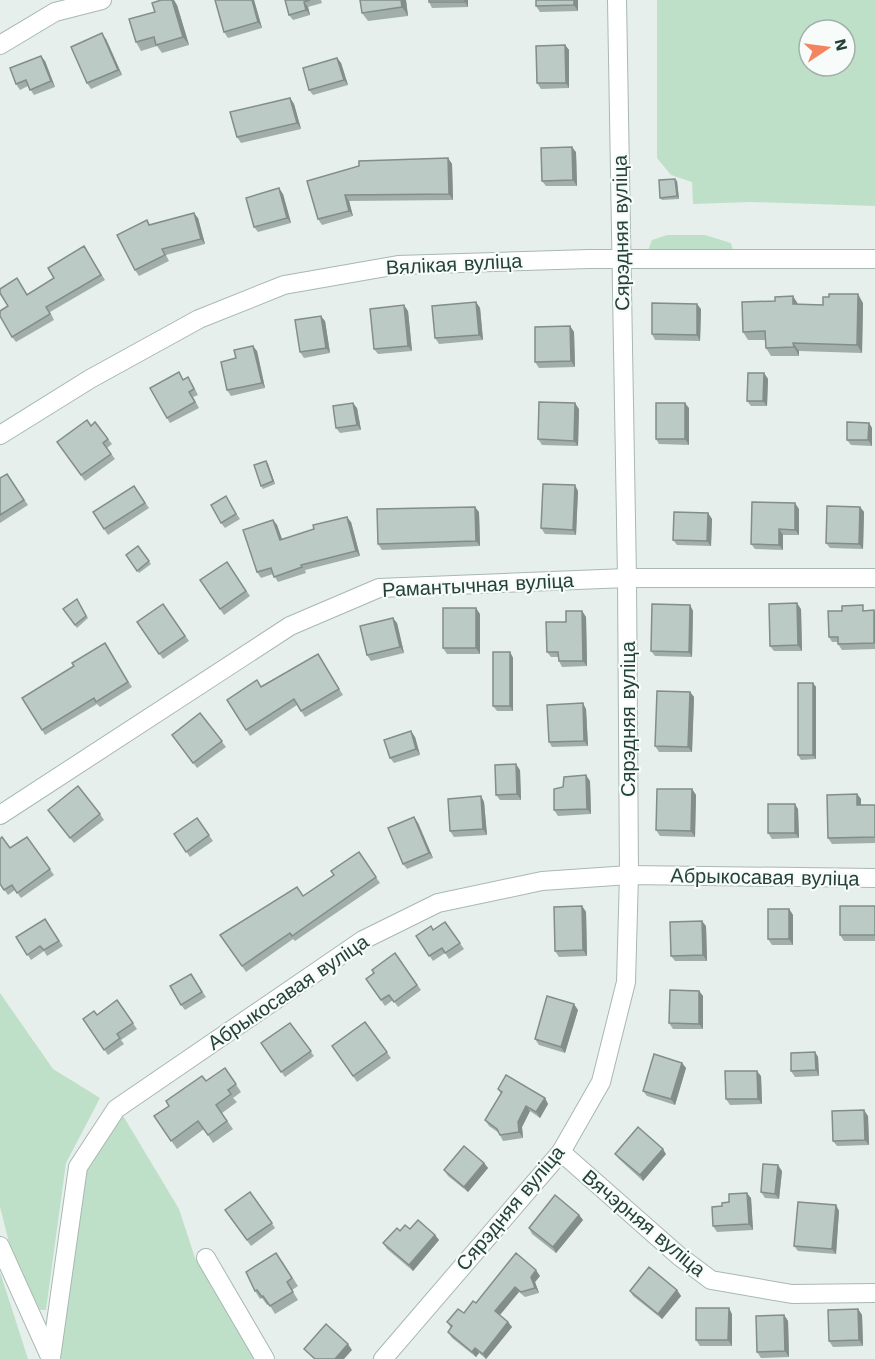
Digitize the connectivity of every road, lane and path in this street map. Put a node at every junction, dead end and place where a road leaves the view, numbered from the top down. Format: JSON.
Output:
{"nodes":[{"id":1,"x":102,"y":0,"type":"edge"},
{"id":2,"x":616,"y":0,"type":"edge"},
{"id":3,"x":54,"y":6,"type":"edge"},
{"id":4,"x":0,"y":45,"type":"edge"},
{"id":5,"x":875,"y":259,"type":"edge"},
{"id":6,"x":621,"y":260,"type":"junction"},
{"id":7,"x":0,"y":435,"type":"edge"},
{"id":8,"x":627,"y":578,"type":"junction"},
{"id":9,"x":875,"y":578,"type":"edge"},
{"id":10,"x":0,"y":815,"type":"edge"},
{"id":11,"x":628,"y":875,"type":"junction"},
{"id":12,"x":875,"y":878,"type":"edge"},
{"id":13,"x":561,"y":1152,"type":"junction"},
{"id":14,"x":0,"y":1246,"type":"edge"},
{"id":15,"x":206,"y":1258,"type":"dead end"},
{"id":16,"x":875,"y":1293,"type":"edge"},
{"id":17,"x":51,"y":1358,"type":"edge"},
{"id":18,"x":265,"y":1359,"type":"edge"},
{"id":19,"x":383,"y":1359,"type":"edge"}],
"edges":[{"from":1,"to":3,"type":"street"},
{"from":2,"to":6,"type":"street","name":"Сярэдняя вуліца"},
{"from":3,"to":4,"type":"street"},
{"from":5,"to":6,"type":"street","name":"Вялікая вуліца"},
{"from":6,"to":7,"type":"street","name":"Вялікая вуліца"},
{"from":6,"to":8,"type":"street","name":"Сярэдняя вуліца"},
{"from":8,"to":9,"type":"street","name":"Рамантычная вуліца"},
{"from":8,"to":10,"type":"street","name":"Рамантычная вуліца"},
{"from":8,"to":11,"type":"street","name":"Сярэдняя вуліца"},
{"from":11,"to":12,"type":"street","name":"Абрыкосавая вуліца"},
{"from":11,"to":13,"type":"street","name":"Сярэдняя вуліца"},
{"from":11,"to":17,"type":"street","name":"Абрыкосавая вуліца"},
{"from":13,"to":16,"type":"street","name":"Вячэрняя вуліца"},
{"from":13,"to":19,"type":"street","name":"Сярэдняя вуліца"},
{"from":14,"to":17,"type":"street"},
{"from":15,"to":18,"type":"street"}]}
